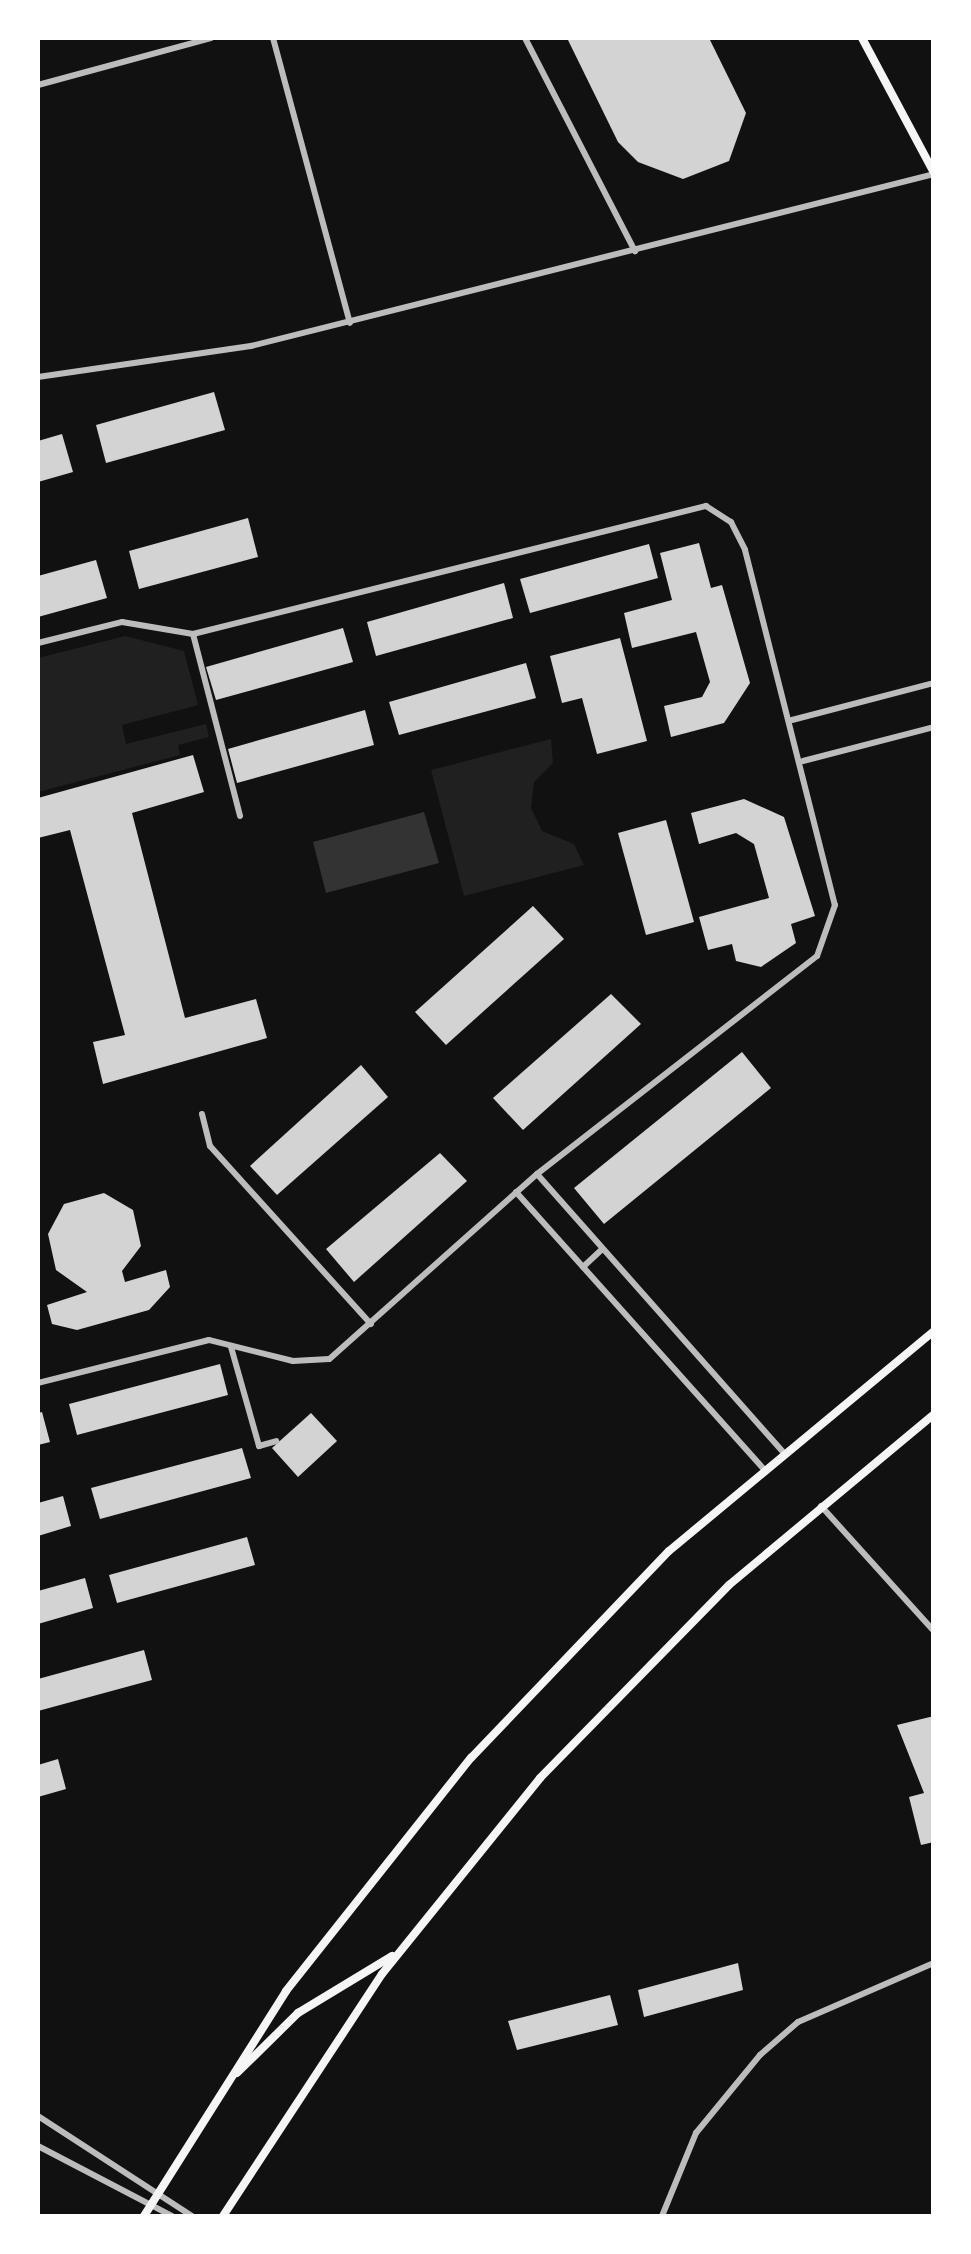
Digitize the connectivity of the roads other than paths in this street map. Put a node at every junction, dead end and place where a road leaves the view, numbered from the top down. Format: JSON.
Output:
{"nodes":[{"id":1,"x":210,"y":38,"type":"edge"},
{"id":2,"x":273,"y":38,"type":"edge"},
{"id":3,"x":525,"y":38,"type":"edge"},
{"id":4,"x":862,"y":38,"type":"edge"},
{"id":5,"x":38,"y":85,"type":"edge"},
{"id":6,"x":934,"y":173,"type":"edge"},
{"id":7,"x":635,"y":251,"type":"junction"},
{"id":8,"x":350,"y":324,"type":"junction"},
{"id":9,"x":38,"y":377,"type":"edge"},
{"id":10,"x":193,"y":634,"type":"junction"},
{"id":11,"x":38,"y":643,"type":"edge"},
{"id":12,"x":934,"y":683,"type":"edge"},
{"id":13,"x":792,"y":720,"type":"junction"},
{"id":14,"x":934,"y":726,"type":"edge"},
{"id":15,"x":804,"y":761,"type":"junction"},
{"id":16,"x":240,"y":816,"type":"dead end"},
{"id":17,"x":202,"y":1114,"type":"dead end"},
{"id":18,"x":537,"y":1174,"type":"junction"},
{"id":19,"x":516,"y":1192,"type":"junction"},
{"id":20,"x":602,"y":1249,"type":"junction"},
{"id":21,"x":582,"y":1267,"type":"junction"},
{"id":22,"x":371,"y":1324,"type":"junction"},
{"id":23,"x":934,"y":1331,"type":"edge"},
{"id":24,"x":231,"y":1346,"type":"junction"},
{"id":25,"x":38,"y":1383,"type":"edge"},
{"id":26,"x":934,"y":1414,"type":"edge"},
{"id":27,"x":276,"y":1441,"type":"dead end"},
{"id":28,"x":783,"y":1452,"type":"junction"},
{"id":29,"x":764,"y":1469,"type":"junction"},
{"id":30,"x":820,"y":1505,"type":"junction"},
{"id":31,"x":934,"y":1630,"type":"edge"},
{"id":32,"x":400,"y":1950,"type":"junction"},
{"id":33,"x":934,"y":1963,"type":"edge"},
{"id":34,"x":224,"y":2086,"type":"junction"},
{"id":35,"x":38,"y":2116,"type":"edge"},
{"id":36,"x":38,"y":2146,"type":"edge"},
{"id":37,"x":160,"y":2189,"type":"junction"},
{"id":38,"x":150,"y":2207,"type":"junction"},
{"id":39,"x":144,"y":2216,"type":"edge"},
{"id":40,"x":172,"y":2216,"type":"edge"},
{"id":41,"x":192,"y":2216,"type":"edge"},
{"id":42,"x":223,"y":2216,"type":"edge"},
{"id":43,"x":662,"y":2216,"type":"edge"}],
"edges":[{"from":1,"to":5,"type":"street"},
{"from":2,"to":8,"type":"street"},
{"from":3,"to":7,"type":"street"},
{"from":4,"to":6,"type":"main road"},
{"from":6,"to":7,"type":"street"},
{"from":7,"to":8,"type":"street"},
{"from":8,"to":9,"type":"street"},
{"from":10,"to":11,"type":"street"},
{"from":10,"to":13,"type":"street"},
{"from":10,"to":16,"type":"street"},
{"from":12,"to":13,"type":"street"},
{"from":13,"to":15,"type":"street"},
{"from":14,"to":15,"type":"street"},
{"from":15,"to":18,"type":"street"},
{"from":17,"to":22,"type":"street"},
{"from":18,"to":19,"type":"street"},
{"from":18,"to":20,"type":"street"},
{"from":19,"to":21,"type":"street"},
{"from":19,"to":22,"type":"street"},
{"from":20,"to":21,"type":"street"},
{"from":20,"to":28,"type":"street"},
{"from":21,"to":29,"type":"street"},
{"from":22,"to":24,"type":"street"},
{"from":23,"to":28,"type":"main road"},
{"from":24,"to":25,"type":"street"},
{"from":24,"to":27,"type":"street"},
{"from":26,"to":30,"type":"main road"},
{"from":28,"to":29,"type":"main road"},
{"from":29,"to":34,"type":"main road"},
{"from":30,"to":31,"type":"street"},
{"from":30,"to":32,"type":"main road"},
{"from":32,"to":34,"type":"main road"},
{"from":32,"to":42,"type":"main road"},
{"from":33,"to":43,"type":"street"},
{"from":34,"to":37,"type":"main road"},
{"from":35,"to":37,"type":"street"},
{"from":36,"to":38,"type":"street"},
{"from":37,"to":38,"type":"main road"},
{"from":37,"to":41,"type":"street"},
{"from":38,"to":39,"type":"main road"},
{"from":38,"to":40,"type":"street"}]}
